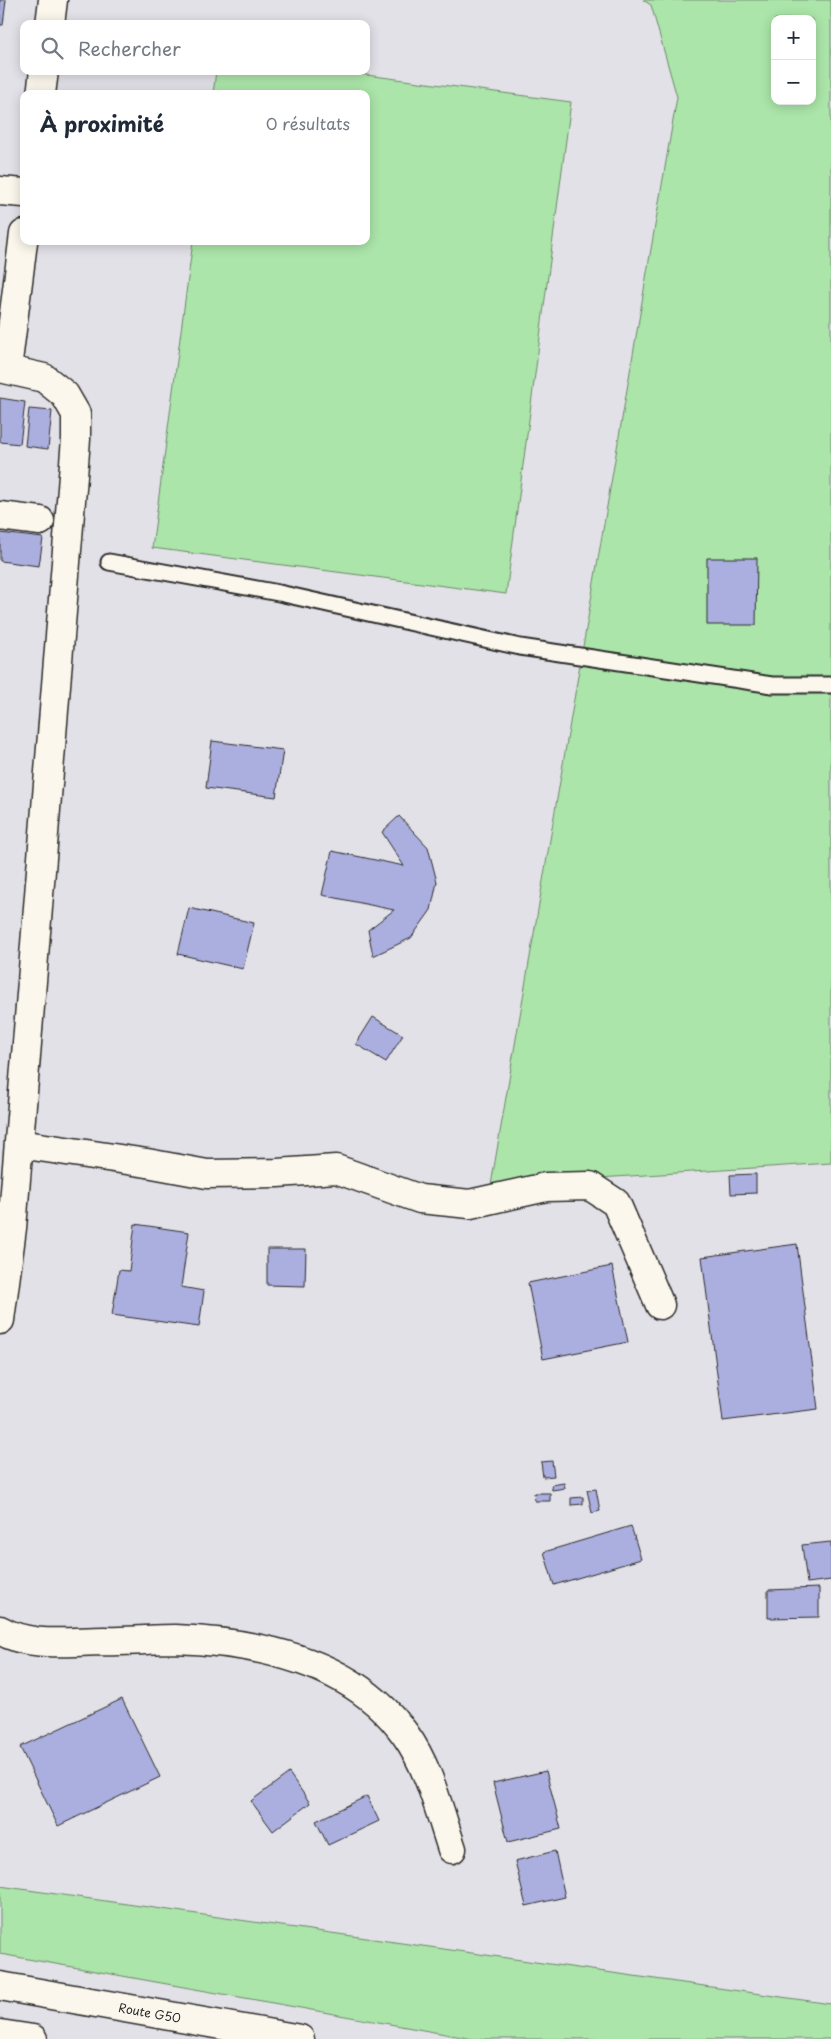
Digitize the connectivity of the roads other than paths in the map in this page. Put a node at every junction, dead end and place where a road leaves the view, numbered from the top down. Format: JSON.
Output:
{"nodes":[{"id":1,"x":53,"y":0,"type":"edge"},
{"id":2,"x":50,"y":20,"type":"edge"},
{"id":3,"x":44,"y":75,"type":"edge"},
{"id":4,"x":42,"y":90,"type":"edge"},
{"id":5,"x":0,"y":190,"type":"edge"},
{"id":6,"x":20,"y":193,"type":"edge"},
{"id":7,"x":22,"y":245,"type":"edge"},
{"id":8,"x":4,"y":369,"type":"edge"},
{"id":9,"x":0,"y":516,"type":"edge"},
{"id":10,"x":40,"y":521,"type":"dead end"},
{"id":11,"x":109,"y":562,"type":"dead end"},
{"id":12,"x":831,"y":685,"type":"edge"},
{"id":13,"x":19,"y":1144,"type":"junction"},
{"id":14,"x":6,"y":1227,"type":"edge"},
{"id":15,"x":660,"y":1305,"type":"dead end"},
{"id":16,"x":0,"y":1320,"type":"edge"},
{"id":17,"x":0,"y":1630,"type":"edge"},
{"id":18,"x":452,"y":1849,"type":"dead end"},
{"id":19,"x":0,"y":1986,"type":"edge"},
{"id":20,"x":0,"y":2034,"type":"edge"},
{"id":21,"x":33,"y":2039,"type":"edge"},
{"id":22,"x":300,"y":2039,"type":"edge"}],
"edges":[{"from":1,"to":2,"type":"street"},
{"from":3,"to":4,"type":"street"},
{"from":5,"to":6,"type":"street"},
{"from":7,"to":8,"type":"street"},
{"from":8,"to":13,"type":"street"},
{"from":9,"to":10,"type":"street"},
{"from":11,"to":12,"type":"lane"},
{"from":13,"to":14,"type":"street"},
{"from":13,"to":15,"type":"street"},
{"from":14,"to":16,"type":"street"},
{"from":17,"to":18,"type":"street"},
{"from":19,"to":22,"type":"street","name":"Route G50"},
{"from":20,"to":21,"type":"street"}]}
